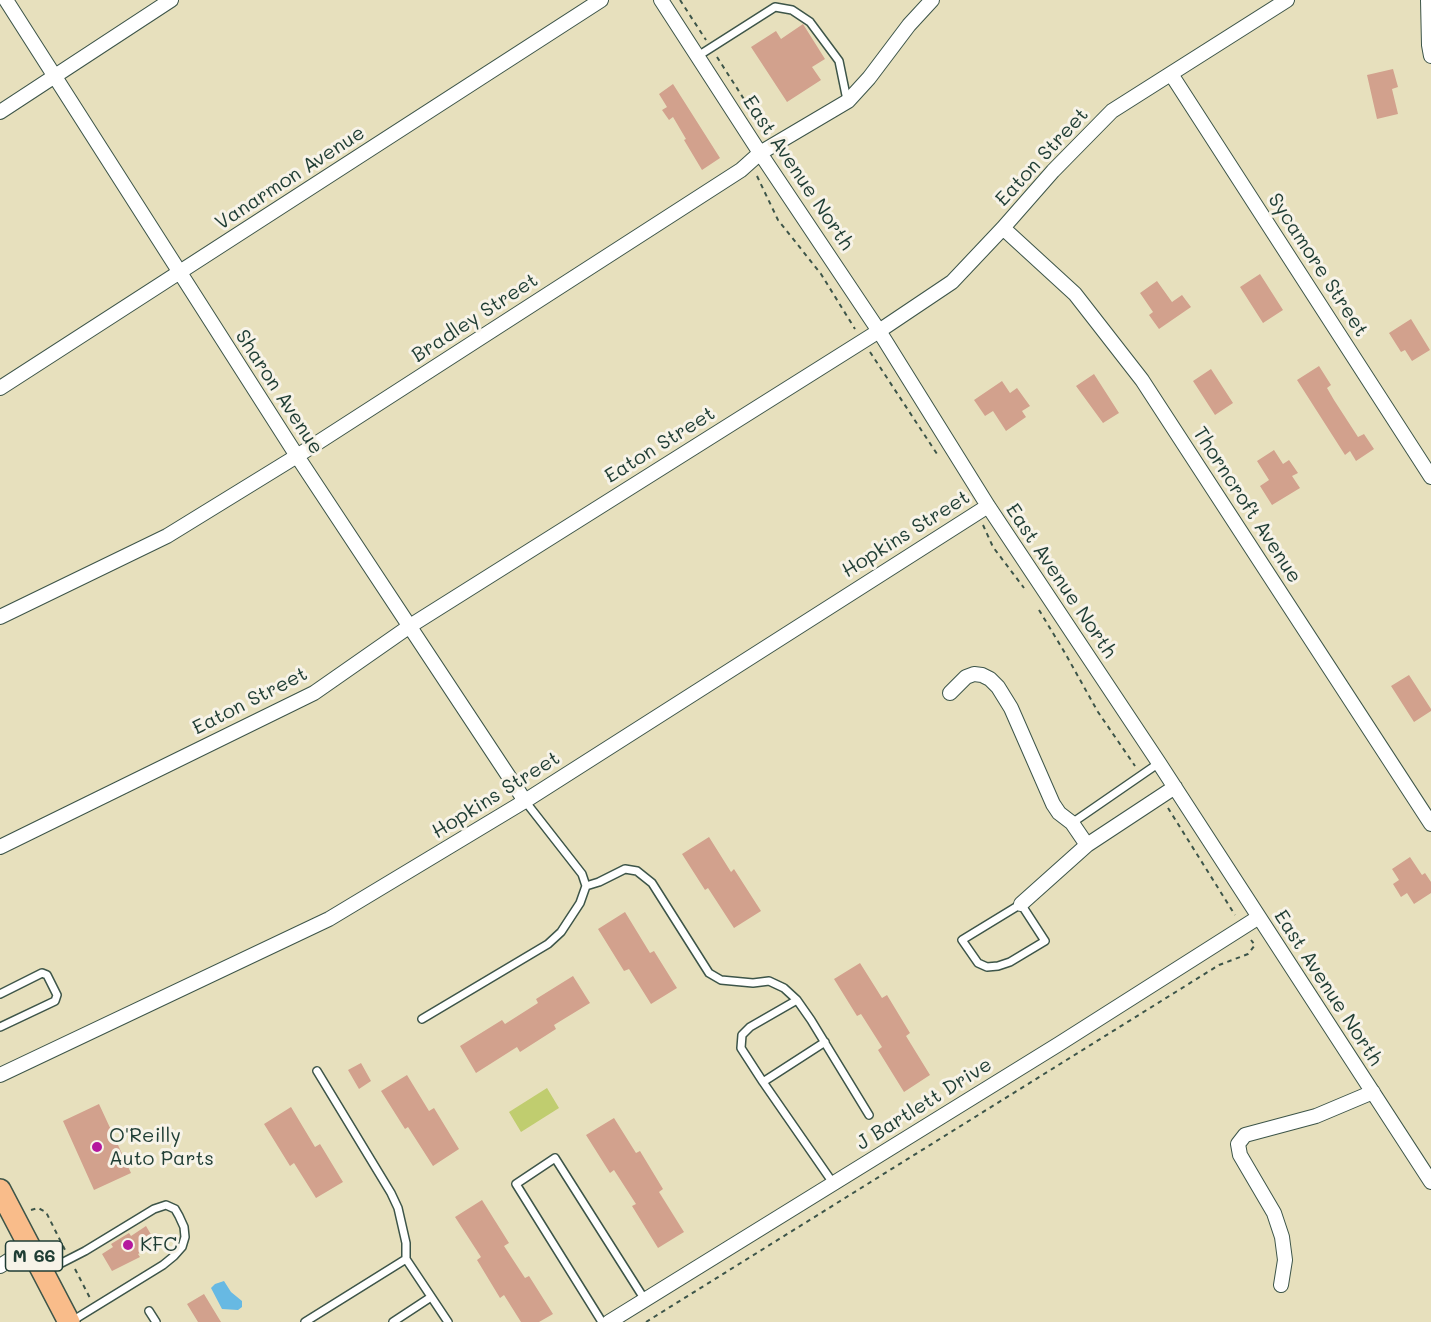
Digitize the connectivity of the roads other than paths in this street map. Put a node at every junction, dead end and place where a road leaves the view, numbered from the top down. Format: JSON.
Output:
{"nodes":[{"id":1,"x":6,"y":0,"type":"edge"},
{"id":2,"x":171,"y":0,"type":"edge"},
{"id":3,"x":601,"y":0,"type":"edge"},
{"id":4,"x":661,"y":0,"type":"edge"},
{"id":5,"x":932,"y":0,"type":"edge"},
{"id":6,"x":1287,"y":0,"type":"edge"},
{"id":7,"x":1428,"y":0,"type":"edge"},
{"id":8,"x":698,"y":56,"type":"junction"},
{"id":9,"x":1431,"y":56,"type":"edge"},
{"id":10,"x":1171,"y":74,"type":"junction"},
{"id":11,"x":55,"y":76,"type":"junction"},
{"id":12,"x":848,"y":101,"type":"junction"},
{"id":13,"x":0,"y":112,"type":"edge"},
{"id":14,"x":760,"y":153,"type":"junction"},
{"id":15,"x":1003,"y":228,"type":"junction"},
{"id":16,"x":180,"y":272,"type":"junction"},
{"id":17,"x":879,"y":331,"type":"junction"},
{"id":18,"x":0,"y":388,"type":"edge"},
{"id":19,"x":297,"y":456,"type":"junction"},
{"id":20,"x":1431,"y":477,"type":"edge"},
{"id":21,"x":982,"y":509,"type":"junction"},
{"id":22,"x":0,"y":617,"type":"edge"},
{"id":23,"x":410,"y":626,"type":"junction"},
{"id":24,"x":950,"y":693,"type":"dead end"},
{"id":25,"x":1159,"y":763,"type":"junction"},
{"id":26,"x":1175,"y":787,"type":"junction"},
{"id":27,"x":525,"y":801,"type":"junction"},
{"id":28,"x":1072,"y":823,"type":"junction"},
{"id":29,"x":1431,"y":824,"type":"edge"},
{"id":30,"x":1088,"y":845,"type":"junction"},
{"id":31,"x":0,"y":847,"type":"edge"},
{"id":32,"x":586,"y":886,"type":"junction"},
{"id":33,"x":1021,"y":904,"type":"junction"},
{"id":34,"x":1259,"y":917,"type":"junction"},
{"id":35,"x":0,"y":994,"type":"edge"},
{"id":36,"x":797,"y":1000,"type":"junction"},
{"id":37,"x":422,"y":1019,"type":"dead end"},
{"id":38,"x":0,"y":1027,"type":"edge"},
{"id":39,"x":825,"y":1042,"type":"junction"},
{"id":40,"x":317,"y":1071,"type":"dead end"},
{"id":41,"x":0,"y":1075,"type":"edge"},
{"id":42,"x":763,"y":1082,"type":"junction"},
{"id":43,"x":1373,"y":1092,"type":"junction"},
{"id":44,"x":868,"y":1115,"type":"dead end"},
{"id":45,"x":1431,"y":1182,"type":"edge"},
{"id":46,"x":834,"y":1184,"type":"junction"},
{"id":47,"x":0,"y":1190,"type":"edge"},
{"id":48,"x":30,"y":1247,"type":"junction"},
{"id":49,"x":406,"y":1259,"type":"junction"},
{"id":50,"x":0,"y":1266,"type":"edge"},
{"id":51,"x":42,"y":1274,"type":"junction"},
{"id":52,"x":1281,"y":1285,"type":"dead end"},
{"id":53,"x":431,"y":1297,"type":"junction"},
{"id":54,"x":645,"y":1300,"type":"junction"},
{"id":55,"x":149,"y":1311,"type":"dead end"},
{"id":56,"x":70,"y":1322,"type":"edge"},
{"id":57,"x":156,"y":1322,"type":"edge"},
{"id":58,"x":305,"y":1322,"type":"edge"},
{"id":59,"x":393,"y":1322,"type":"edge"},
{"id":60,"x":448,"y":1322,"type":"edge"},
{"id":61,"x":602,"y":1322,"type":"edge"},
{"id":62,"x":609,"y":1322,"type":"edge"}],
"edges":[{"from":1,"to":11,"type":"street","name":"Sharon Avenue"},
{"from":2,"to":11,"type":"street"},
{"from":3,"to":16,"type":"street","name":"Vanarmon Avenue"},
{"from":4,"to":8,"type":"street","name":"East Avenue North"},
{"from":5,"to":12,"type":"street","name":"Bradley Street"},
{"from":6,"to":10,"type":"street","name":"Eaton Street"},
{"from":7,"to":9,"type":"street"},
{"from":8,"to":12,"type":"lane"},
{"from":8,"to":14,"type":"street","name":"East Avenue North"},
{"from":10,"to":15,"type":"street","name":"Eaton Street"},
{"from":10,"to":20,"type":"street","name":"Sycamore Street"},
{"from":11,"to":13,"type":"street"},
{"from":11,"to":16,"type":"street","name":"Sharon Avenue"},
{"from":12,"to":14,"type":"street","name":"Bradley Street"},
{"from":14,"to":17,"type":"street","name":"East Avenue North"},
{"from":14,"to":19,"type":"street","name":"Bradley Street"},
{"from":15,"to":17,"type":"street","name":"Eaton Street"},
{"from":15,"to":29,"type":"street","name":"Thorncroft Avenue"},
{"from":16,"to":18,"type":"street","name":"Vanarmon Avenue"},
{"from":16,"to":19,"type":"street","name":"Sharon Avenue"},
{"from":17,"to":21,"type":"street","name":"East Avenue North"},
{"from":17,"to":23,"type":"street","name":"Eaton Street"},
{"from":19,"to":22,"type":"street","name":"Bradley Street"},
{"from":19,"to":23,"type":"street","name":"Sharon Avenue"},
{"from":21,"to":25,"type":"street","name":"East Avenue North"},
{"from":21,"to":27,"type":"street","name":"Hopkins Street"},
{"from":23,"to":27,"type":"street","name":"Sharon Avenue"},
{"from":23,"to":31,"type":"street","name":"Eaton Street"},
{"from":24,"to":28,"type":"street"},
{"from":25,"to":26,"type":"street","name":"East Avenue North"},
{"from":25,"to":28,"type":"lane"},
{"from":26,"to":30,"type":"street"},
{"from":26,"to":34,"type":"street","name":"East Avenue North"},
{"from":27,"to":32,"type":"lane"},
{"from":27,"to":41,"type":"street","name":"Hopkins Street"},
{"from":28,"to":30,"type":"street"},
{"from":30,"to":33,"type":"street"},
{"from":32,"to":36,"type":"lane"},
{"from":32,"to":37,"type":"lane"},
{"from":33,"to":33,"type":"lane"},
{"from":34,"to":43,"type":"street","name":"East Avenue North"},
{"from":34,"to":46,"type":"street","name":"J Bartlett Drive"},
{"from":35,"to":38,"type":"lane"},
{"from":36,"to":39,"type":"lane"},
{"from":36,"to":42,"type":"lane"},
{"from":39,"to":42,"type":"lane"},
{"from":39,"to":44,"type":"lane"},
{"from":40,"to":49,"type":"lane"},
{"from":42,"to":46,"type":"lane"},
{"from":43,"to":45,"type":"street","name":"East Avenue North"},
{"from":43,"to":52,"type":"street"},
{"from":46,"to":54,"type":"street","name":"J Bartlett Drive"},
{"from":47,"to":48,"type":"main road","number":"M 66"},
{"from":48,"to":50,"type":"street"},
{"from":48,"to":51,"type":"main road","number":"M 66"},
{"from":49,"to":53,"type":"lane"},
{"from":49,"to":58,"type":"lane"},
{"from":51,"to":56,"type":"main road","number":"M 66"},
{"from":51,"to":56,"type":"lane"},
{"from":53,"to":59,"type":"lane"},
{"from":53,"to":60,"type":"lane"},
{"from":54,"to":61,"type":"lane"},
{"from":54,"to":62,"type":"street","name":"J Bartlett Drive"},
{"from":55,"to":57,"type":"lane"}]}
